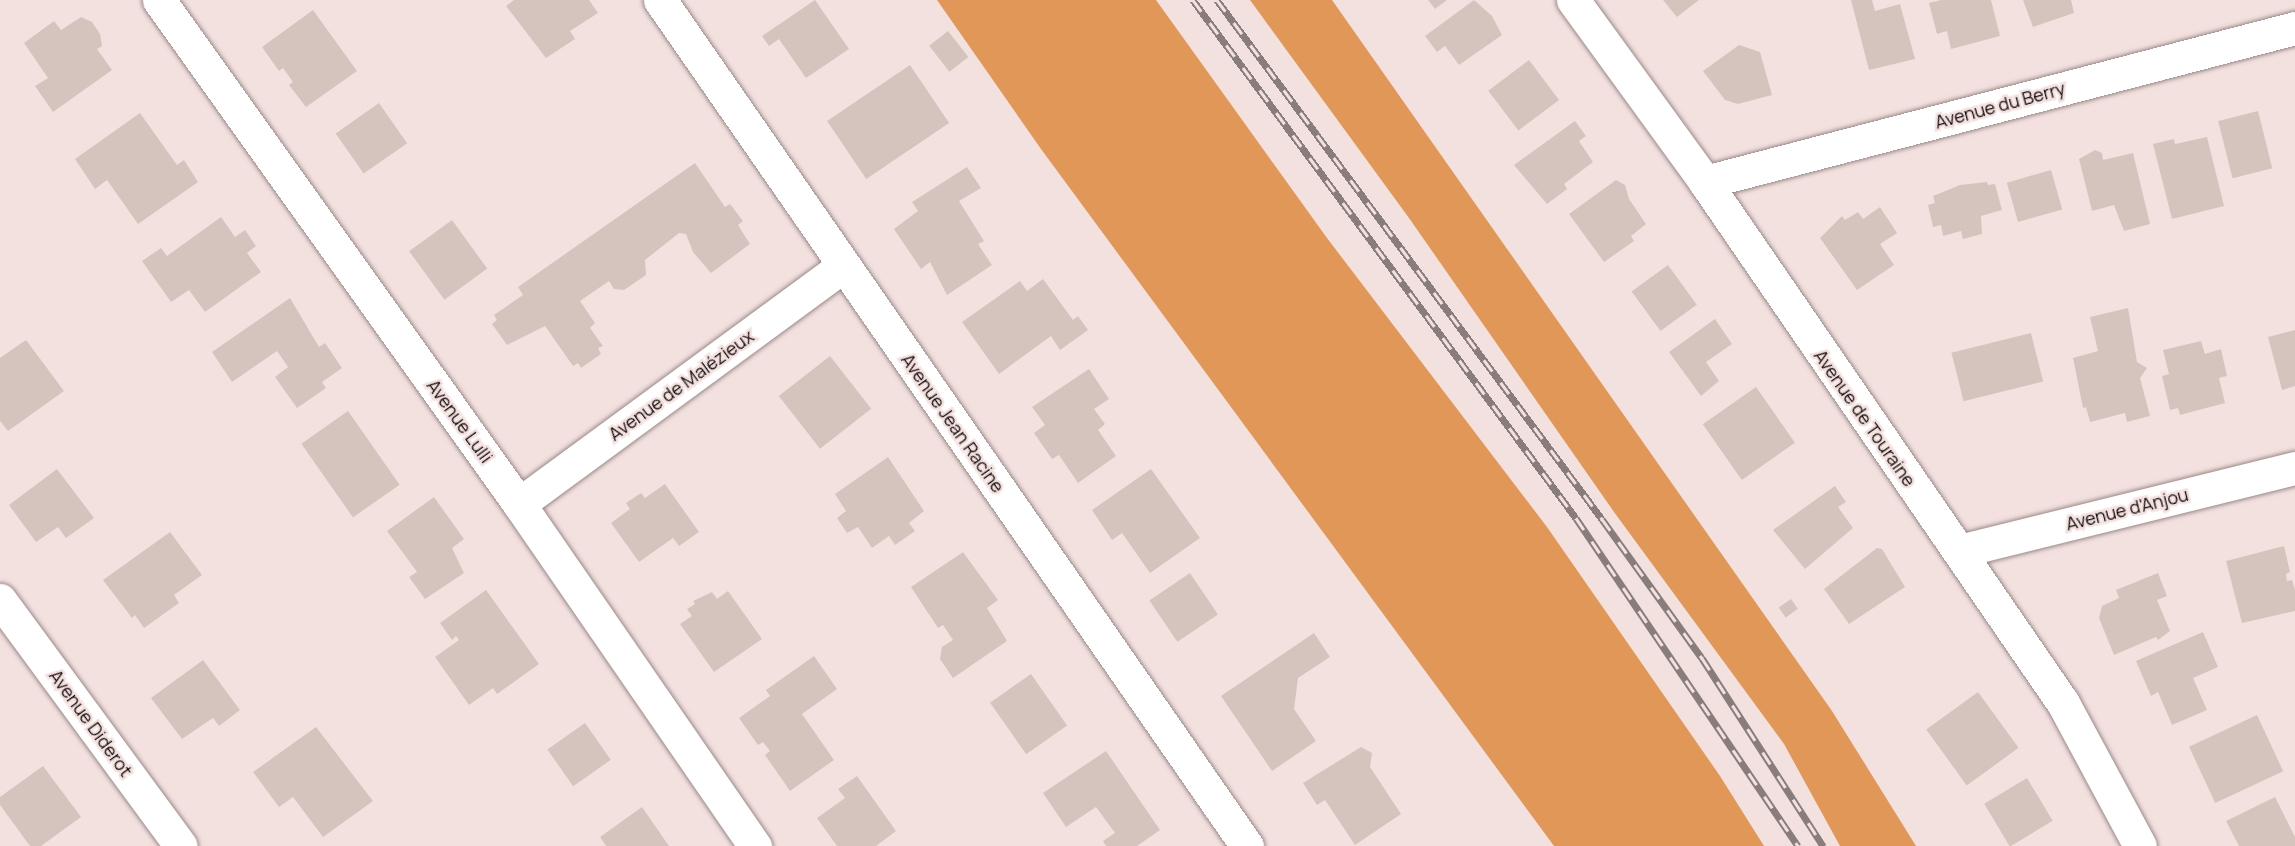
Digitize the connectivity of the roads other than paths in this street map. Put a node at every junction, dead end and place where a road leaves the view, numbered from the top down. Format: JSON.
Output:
{"nodes":[{"id":1,"x":159,"y":0,"type":"edge"},
{"id":2,"x":660,"y":0,"type":"edge"},
{"id":3,"x":1573,"y":0,"type":"edge"},
{"id":4,"x":2295,"y":28,"type":"edge"},
{"id":5,"x":1705,"y":182,"type":"junction"},
{"id":6,"x":843,"y":266,"type":"junction"},
{"id":7,"x":2295,"y":468,"type":"edge"},
{"id":8,"x":519,"y":504,"type":"junction"},
{"id":9,"x":1959,"y":551,"type":"junction"},
{"id":10,"x":0,"y":600,"type":"edge"},
{"id":11,"x":181,"y":846,"type":"edge"},
{"id":12,"x":755,"y":846,"type":"edge"},
{"id":13,"x":1247,"y":846,"type":"edge"},
{"id":14,"x":2140,"y":846,"type":"edge"}],
"edges":[{"from":1,"to":8,"type":"street","name":"Avenue Lulli"},
{"from":2,"to":6,"type":"street","name":"Avenue Jean Racine"},
{"from":3,"to":5,"type":"street","name":"Avenue de Touraine"},
{"from":4,"to":5,"type":"street","name":"Avenue du Berry"},
{"from":5,"to":9,"type":"street","name":"Avenue de Touraine"},
{"from":6,"to":8,"type":"street","name":"Avenue de Malézieux"},
{"from":6,"to":13,"type":"street","name":"Avenue Jean Racine"},
{"from":7,"to":9,"type":"street","name":"Avenue d'Anjou"},
{"from":8,"to":12,"type":"street","name":"Avenue Lulli"},
{"from":9,"to":14,"type":"street","name":"Avenue de Touraine"},
{"from":10,"to":11,"type":"street","name":"Avenue Diderot"}]}
